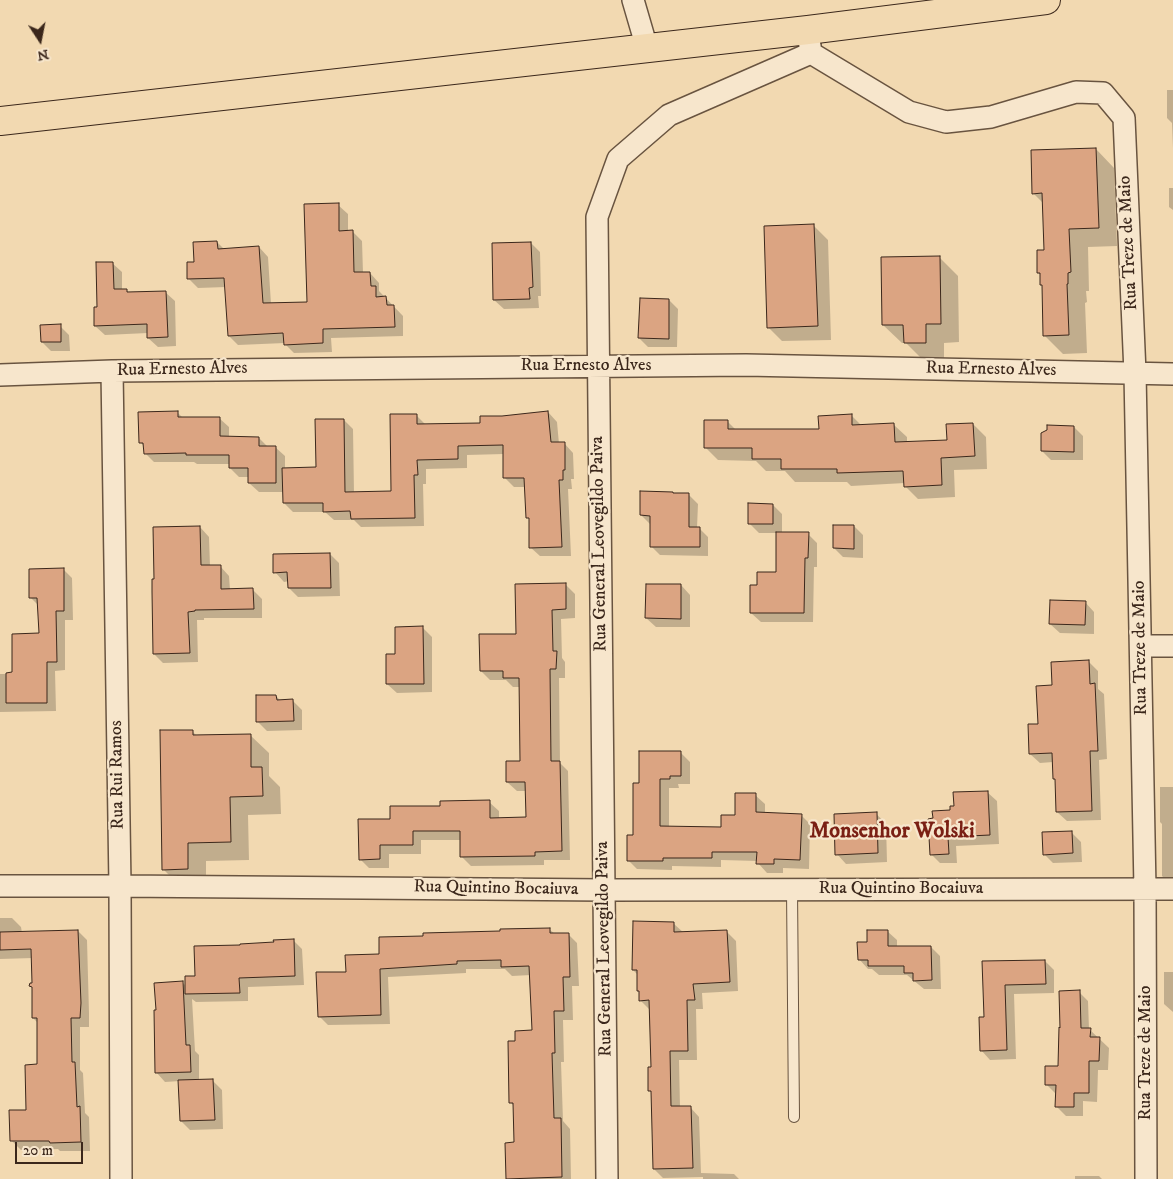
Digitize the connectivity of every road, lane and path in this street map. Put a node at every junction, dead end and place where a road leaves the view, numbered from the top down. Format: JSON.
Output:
{"nodes":[{"id":1,"x":633,"y":0,"type":"edge"},
{"id":2,"x":1046,"y":0,"type":"edge"},
{"id":3,"x":809,"y":42,"type":"junction"},
{"id":4,"x":647,"y":48,"type":"junction"},
{"id":5,"x":0,"y":121,"type":"edge"},
{"id":6,"x":598,"y":366,"type":"junction"},
{"id":7,"x":112,"y":371,"type":"junction"},
{"id":8,"x":1136,"y":373,"type":"junction"},
{"id":9,"x":1173,"y":374,"type":"edge"},
{"id":10,"x":0,"y":375,"type":"edge"},
{"id":11,"x":1141,"y":646,"type":"junction"},
{"id":12,"x":1173,"y":646,"type":"edge"},
{"id":13,"x":0,"y":886,"type":"edge"},
{"id":14,"x":120,"y":886,"type":"junction"},
{"id":15,"x":792,"y":889,"type":"junction"},
{"id":16,"x":1145,"y":889,"type":"junction"},
{"id":17,"x":1173,"y":889,"type":"edge"},
{"id":18,"x":604,"y":890,"type":"junction"},
{"id":19,"x":794,"y":1117,"type":"dead end"},
{"id":20,"x":121,"y":1179,"type":"edge"},
{"id":21,"x":607,"y":1179,"type":"edge"},
{"id":22,"x":1146,"y":1179,"type":"edge"}],
"edges":[{"from":1,"to":4,"type":"street"},
{"from":2,"to":3,"type":"highway"},
{"from":3,"to":4,"type":"highway"},
{"from":3,"to":6,"type":"street","name":"Rua General Leovegildo Paiva"},
{"from":3,"to":8,"type":"street","name":"Rua Treze de Maio"},
{"from":4,"to":5,"type":"highway"},
{"from":6,"to":7,"type":"street","name":"Rua Ernesto Alves"},
{"from":6,"to":8,"type":"street","name":"Rua Ernesto Alves"},
{"from":6,"to":18,"type":"street","name":"Rua General Leovegildo Paiva"},
{"from":7,"to":10,"type":"street","name":"Rua Ernesto Alves"},
{"from":7,"to":14,"type":"street","name":"Rua Rui Ramos"},
{"from":8,"to":9,"type":"street","name":"Rua Ernesto Alves"},
{"from":8,"to":11,"type":"street","name":"Rua Treze de Maio"},
{"from":11,"to":12,"type":"street"},
{"from":11,"to":16,"type":"street","name":"Rua Treze de Maio"},
{"from":13,"to":14,"type":"street","name":"Rua Quintino Bocaiuva"},
{"from":14,"to":18,"type":"street","name":"Rua Quintino Bocaiuva"},
{"from":14,"to":20,"type":"street","name":"Rua Rui Ramos"},
{"from":15,"to":16,"type":"street","name":"Rua Quintino Bocaiuva"},
{"from":15,"to":18,"type":"street","name":"Rua Quintino Bocaiuva"},
{"from":15,"to":19,"type":"lane"},
{"from":16,"to":17,"type":"street","name":"Rua Quintino Bocaiuva"},
{"from":16,"to":22,"type":"street","name":"Rua Treze de Maio"},
{"from":18,"to":21,"type":"street","name":"Rua General Leovegildo Paiva"}]}
